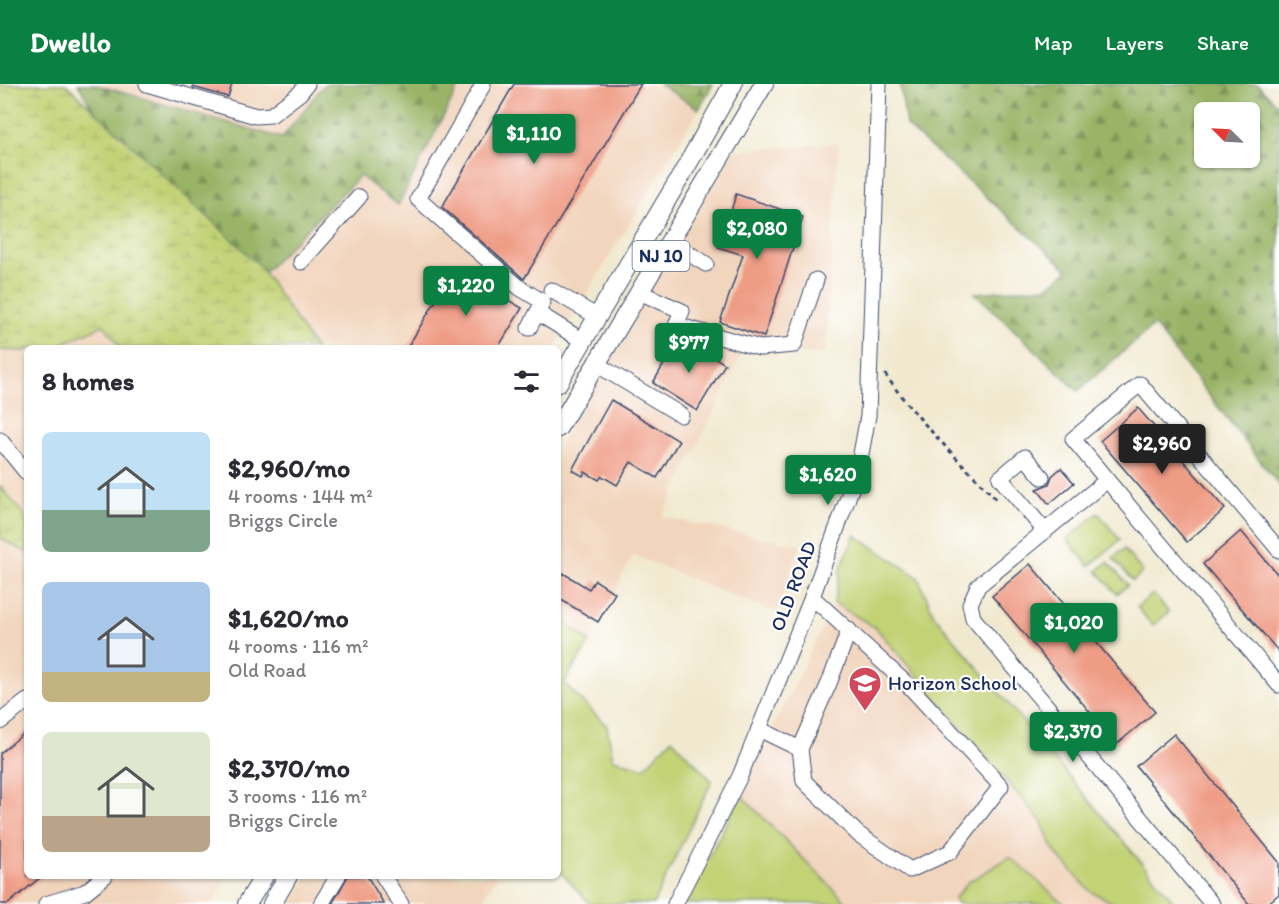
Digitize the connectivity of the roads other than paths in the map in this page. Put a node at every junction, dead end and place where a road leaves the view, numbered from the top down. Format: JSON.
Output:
{"nodes":[{"id":1,"x":147,"y":84,"type":"edge"},
{"id":2,"x":307,"y":84,"type":"edge"},
{"id":3,"x":733,"y":84,"type":"edge"},
{"id":4,"x":764,"y":84,"type":"edge"},
{"id":5,"x":879,"y":84,"type":"edge"},
{"id":6,"x":483,"y":85,"type":"edge"},
{"id":7,"x":359,"y":197,"type":"dead end"},
{"id":8,"x":670,"y":242,"type":"junction"},
{"id":9,"x":301,"y":262,"type":"dead end"},
{"id":10,"x":706,"y":264,"type":"dead end"},
{"id":11,"x":816,"y":280,"type":"dead end"},
{"id":12,"x":551,"y":290,"type":"dead end"},
{"id":13,"x":639,"y":292,"type":"junction"},
{"id":14,"x":538,"y":313,"type":"junction"},
{"id":15,"x":598,"y":317,"type":"junction"},
{"id":16,"x":529,"y":328,"type":"dead end"},
{"id":17,"x":583,"y":341,"type":"junction"},
{"id":18,"x":596,"y":364,"type":"junction"},
{"id":19,"x":561,"y":378,"type":"edge"},
{"id":20,"x":681,"y":415,"type":"dead end"},
{"id":21,"x":561,"y":423,"type":"edge"},
{"id":22,"x":0,"y":440,"type":"edge"},
{"id":23,"x":24,"y":469,"type":"edge"},
{"id":24,"x":1042,"y":477,"type":"dead end"},
{"id":25,"x":1107,"y":480,"type":"junction"},
{"id":26,"x":1045,"y":531,"type":"junction"},
{"id":27,"x":1279,"y":550,"type":"edge"},
{"id":28,"x":812,"y":597,"type":"junction"},
{"id":29,"x":849,"y":630,"type":"junction"},
{"id":30,"x":1279,"y":685,"type":"edge"},
{"id":31,"x":24,"y":703,"type":"edge"},
{"id":32,"x":0,"y":722,"type":"edge"},
{"id":33,"x":759,"y":729,"type":"junction"},
{"id":34,"x":800,"y":748,"type":"junction"},
{"id":35,"x":101,"y":879,"type":"edge"},
{"id":36,"x":262,"y":879,"type":"edge"},
{"id":37,"x":286,"y":879,"type":"edge"},
{"id":38,"x":336,"y":879,"type":"edge"},
{"id":39,"x":384,"y":879,"type":"edge"},
{"id":40,"x":46,"y":904,"type":"edge"},
{"id":41,"x":247,"y":904,"type":"edge"},
{"id":42,"x":272,"y":904,"type":"edge"},
{"id":43,"x":321,"y":904,"type":"edge"},
{"id":44,"x":401,"y":904,"type":"edge"},
{"id":45,"x":675,"y":904,"type":"edge"},
{"id":46,"x":1212,"y":904,"type":"edge"}],
"edges":[{"from":1,"to":2,"type":"street"},
{"from":3,"to":15,"type":"main road","number":"NJ 10"},
{"from":4,"to":8,"type":"main road","number":"NJ 10"},
{"from":5,"to":28,"type":"street","name":"OLD ROAD"},
{"from":6,"to":14,"type":"street"},
{"from":7,"to":9,"type":"street"},
{"from":8,"to":10,"type":"street"},
{"from":8,"to":13,"type":"main road","number":"NJ 10"},
{"from":11,"to":13,"type":"street"},
{"from":12,"to":15,"type":"street"},
{"from":13,"to":18,"type":"main road","number":"NJ 10"},
{"from":14,"to":16,"type":"street"},
{"from":14,"to":17,"type":"street"},
{"from":15,"to":17,"type":"main road","number":"NJ 10"},
{"from":17,"to":19,"type":"main road","number":"NJ 10"},
{"from":18,"to":20,"type":"street"},
{"from":18,"to":21,"type":"main road","number":"NJ 10"},
{"from":22,"to":23,"type":"street"},
{"from":24,"to":26,"type":"street"},
{"from":25,"to":26,"type":"street"},
{"from":25,"to":27,"type":"street"},
{"from":25,"to":30,"type":"street"},
{"from":26,"to":46,"type":"street"},
{"from":28,"to":29,"type":"street"},
{"from":28,"to":33,"type":"street","name":"OLD ROAD"},
{"from":29,"to":34,"type":"street"},
{"from":29,"to":34,"type":"street"},
{"from":31,"to":32,"type":"street"},
{"from":33,"to":34,"type":"street"},
{"from":33,"to":45,"type":"street","name":"OLD ROAD"},
{"from":35,"to":40,"type":"street"},
{"from":36,"to":41,"type":"main road"},
{"from":37,"to":42,"type":"main road"},
{"from":38,"to":43,"type":"street"},
{"from":39,"to":44,"type":"street"}]}
